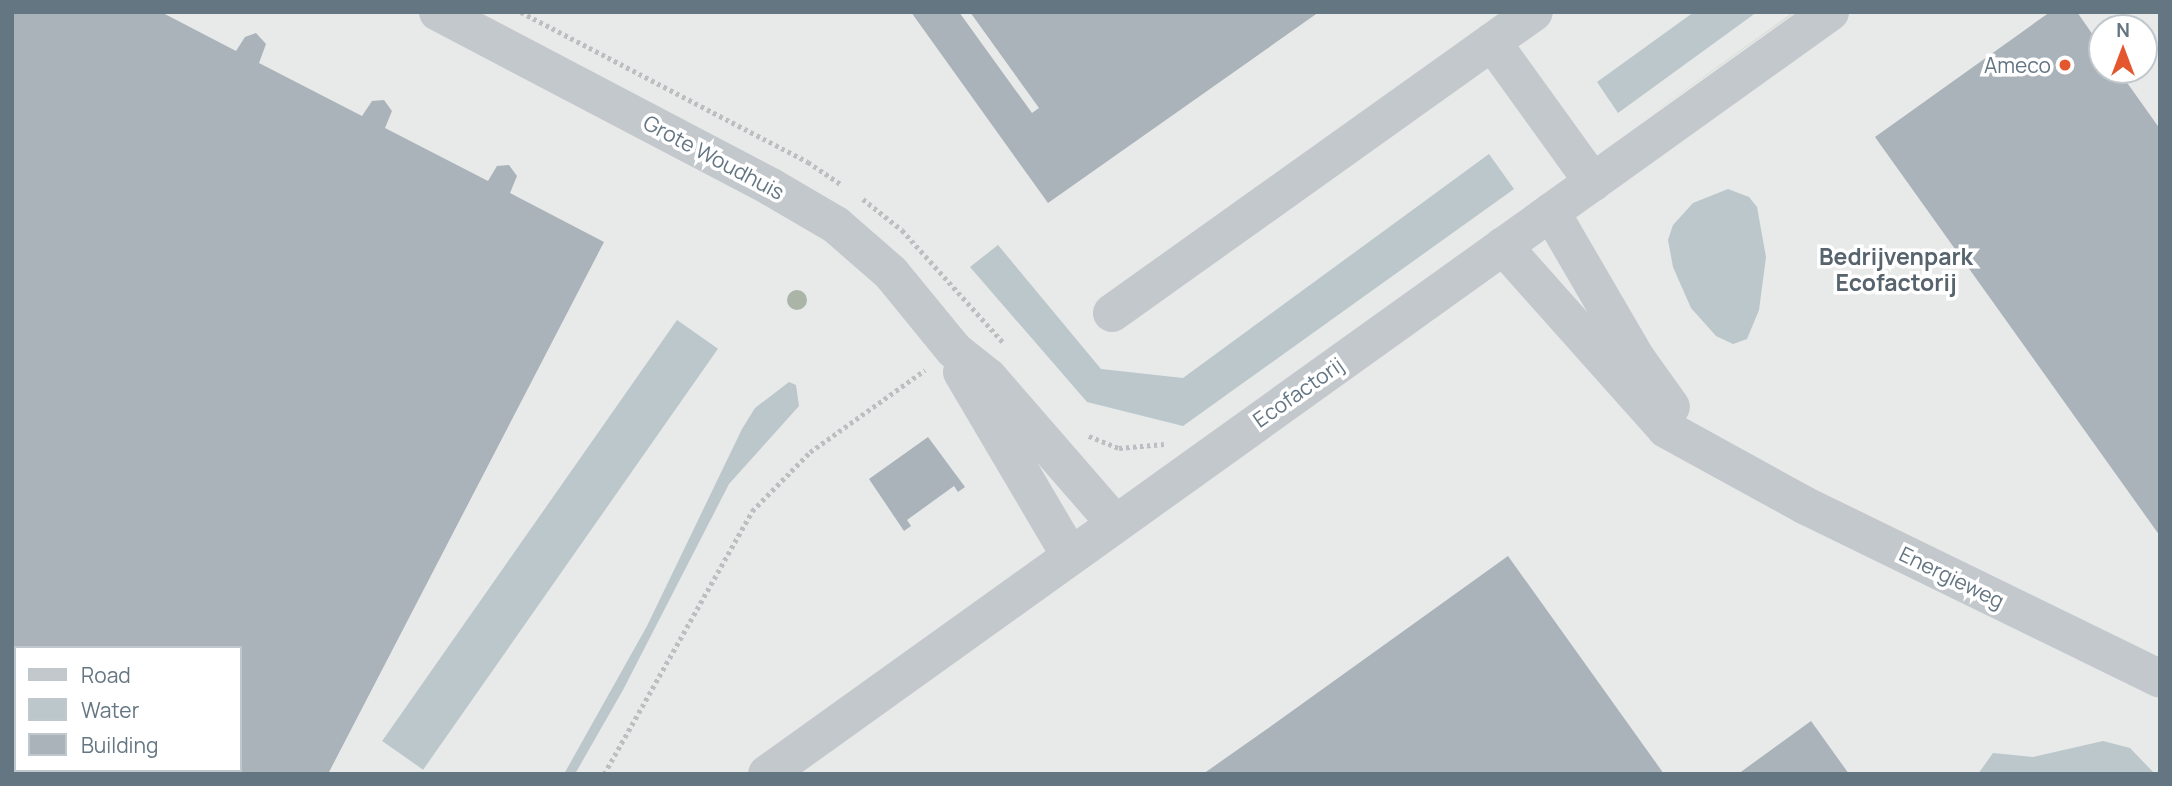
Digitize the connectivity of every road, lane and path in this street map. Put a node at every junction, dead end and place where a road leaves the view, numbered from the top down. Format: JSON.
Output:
{"nodes":[{"id":1,"x":438,"y":12,"type":"edge"},
{"id":2,"x":1534,"y":12,"type":"edge"},
{"id":3,"x":1830,"y":12,"type":"edge"},
{"id":4,"x":1492,"y":42,"type":"junction"},
{"id":5,"x":1593,"y":183,"type":"junction"},
{"id":6,"x":1552,"y":212,"type":"junction"},
{"id":7,"x":1503,"y":246,"type":"junction"},
{"id":8,"x":1112,"y":313,"type":"dead end"},
{"id":9,"x":989,"y":326,"type":"dead end"},
{"id":10,"x":954,"y":350,"type":"junction"},
{"id":11,"x":1745,"y":473,"type":"junction"},
{"id":12,"x":1114,"y":522,"type":"junction"},
{"id":13,"x":1069,"y":554,"type":"junction"},
{"id":14,"x":2160,"y":679,"type":"edge"},
{"id":15,"x":604,"y":774,"type":"edge"},
{"id":16,"x":767,"y":774,"type":"edge"}],
"edges":[{"from":1,"to":10,"type":"street","name":"Grote Woudhuis"},
{"from":2,"to":4,"type":"street"},
{"from":3,"to":5,"type":"street","name":"Ecofactorij"},
{"from":4,"to":5,"type":"street"},
{"from":4,"to":8,"type":"street"},
{"from":5,"to":6,"type":"street","name":"Ecofactorij"},
{"from":6,"to":7,"type":"street","name":"Ecofactorij"},
{"from":6,"to":11,"type":"street","name":"Energieweg"},
{"from":7,"to":11,"type":"street","name":"Energieweg"},
{"from":7,"to":12,"type":"street","name":"Ecofactorij"},
{"from":9,"to":10,"type":"path"},
{"from":10,"to":12,"type":"street","name":"Grote Woudhuis"},
{"from":10,"to":13,"type":"street","name":"Grote Woudhuis"},
{"from":10,"to":15,"type":"path"},
{"from":11,"to":14,"type":"street","name":"Energieweg"},
{"from":12,"to":13,"type":"street","name":"Ecofactorij"},
{"from":13,"to":16,"type":"street","name":"Ecofactorij"}]}
